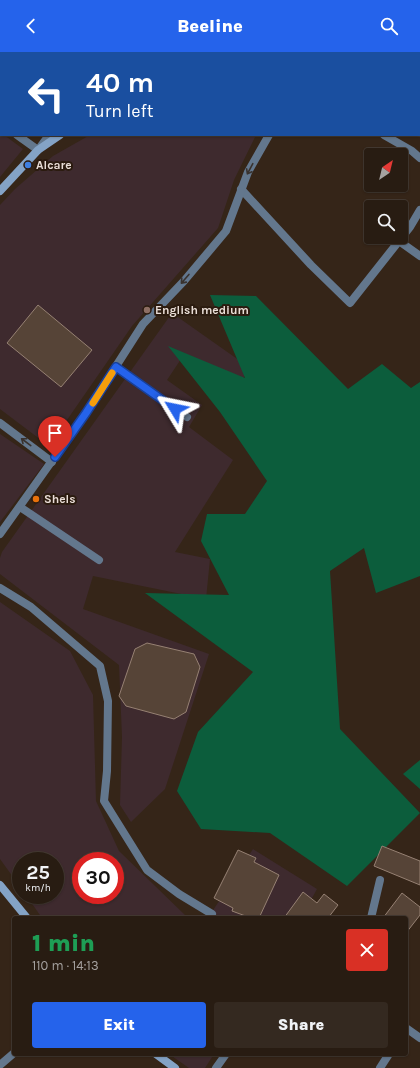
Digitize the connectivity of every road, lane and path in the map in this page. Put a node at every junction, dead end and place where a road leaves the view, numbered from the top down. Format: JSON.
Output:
{"nodes":[{"id":1,"x":18,"y":136,"type":"edge"},
{"id":2,"x":48,"y":136,"type":"edge"},
{"id":3,"x":59,"y":136,"type":"edge"},
{"id":4,"x":268,"y":136,"type":"edge"},
{"id":5,"x":386,"y":136,"type":"edge"},
{"id":6,"x":38,"y":150,"type":"junction"},
{"id":7,"x":420,"y":158,"type":"edge"},
{"id":8,"x":241,"y":189,"type":"junction"},
{"id":9,"x":0,"y":191,"type":"edge"},
{"id":10,"x":420,"y":210,"type":"edge"},
{"id":11,"x":408,"y":230,"type":"edge"},
{"id":12,"x":397,"y":244,"type":"edge"},
{"id":13,"x":403,"y":244,"type":"edge"},
{"id":14,"x":420,"y":256,"type":"edge"},
{"id":15,"x":116,"y":367,"type":"junction"},
{"id":16,"x":186,"y":417,"type":"dead end"},
{"id":17,"x":0,"y":423,"type":"edge"},
{"id":18,"x":52,"y":462,"type":"junction"},
{"id":19,"x":20,"y":506,"type":"junction"},
{"id":20,"x":0,"y":534,"type":"edge"},
{"id":21,"x":99,"y":560,"type":"dead end"},
{"id":22,"x":0,"y":588,"type":"edge"},
{"id":23,"x":380,"y":880,"type":"dead end"},
{"id":24,"x":0,"y":885,"type":"edge"},
{"id":25,"x":212,"y":914,"type":"dead end"},
{"id":26,"x":25,"y":916,"type":"edge"},
{"id":27,"x":371,"y":916,"type":"edge"},
{"id":28,"x":408,"y":1030,"type":"edge"},
{"id":29,"x":420,"y":1038,"type":"edge"},
{"id":30,"x":12,"y":1055,"type":"edge"},
{"id":31,"x":159,"y":1056,"type":"edge"},
{"id":32,"x":225,"y":1056,"type":"edge"},
{"id":33,"x":388,"y":1056,"type":"edge"},
{"id":34,"x":0,"y":1065,"type":"edge"},
{"id":35,"x":175,"y":1068,"type":"edge"},
{"id":36,"x":216,"y":1068,"type":"edge"},
{"id":37,"x":380,"y":1068,"type":"edge"}],
"edges":[{"from":1,"to":6,"type":"street"},
{"from":2,"to":6,"type":"street"},
{"from":3,"to":6,"type":"main road"},
{"from":4,"to":8,"type":"street","one_way":true},
{"from":5,"to":7,"type":"street"},
{"from":6,"to":9,"type":"main road"},
{"from":8,"to":12,"type":"street"},
{"from":8,"to":15,"type":"street","one_way":true},
{"from":10,"to":11,"type":"street"},
{"from":13,"to":14,"type":"street"},
{"from":15,"to":16,"type":"street"},
{"from":15,"to":18,"type":"street"},
{"from":18,"to":17,"type":"street","one_way":true},
{"from":18,"to":19,"type":"street"},
{"from":19,"to":20,"type":"street"},
{"from":19,"to":21,"type":"street"},
{"from":22,"to":25,"type":"street"},
{"from":23,"to":27,"type":"street"},
{"from":24,"to":26,"type":"main road"},
{"from":28,"to":29,"type":"street"},
{"from":30,"to":34,"type":"street"},
{"from":31,"to":35,"type":"main road"},
{"from":32,"to":36,"type":"street"},
{"from":33,"to":37,"type":"street"}]}
